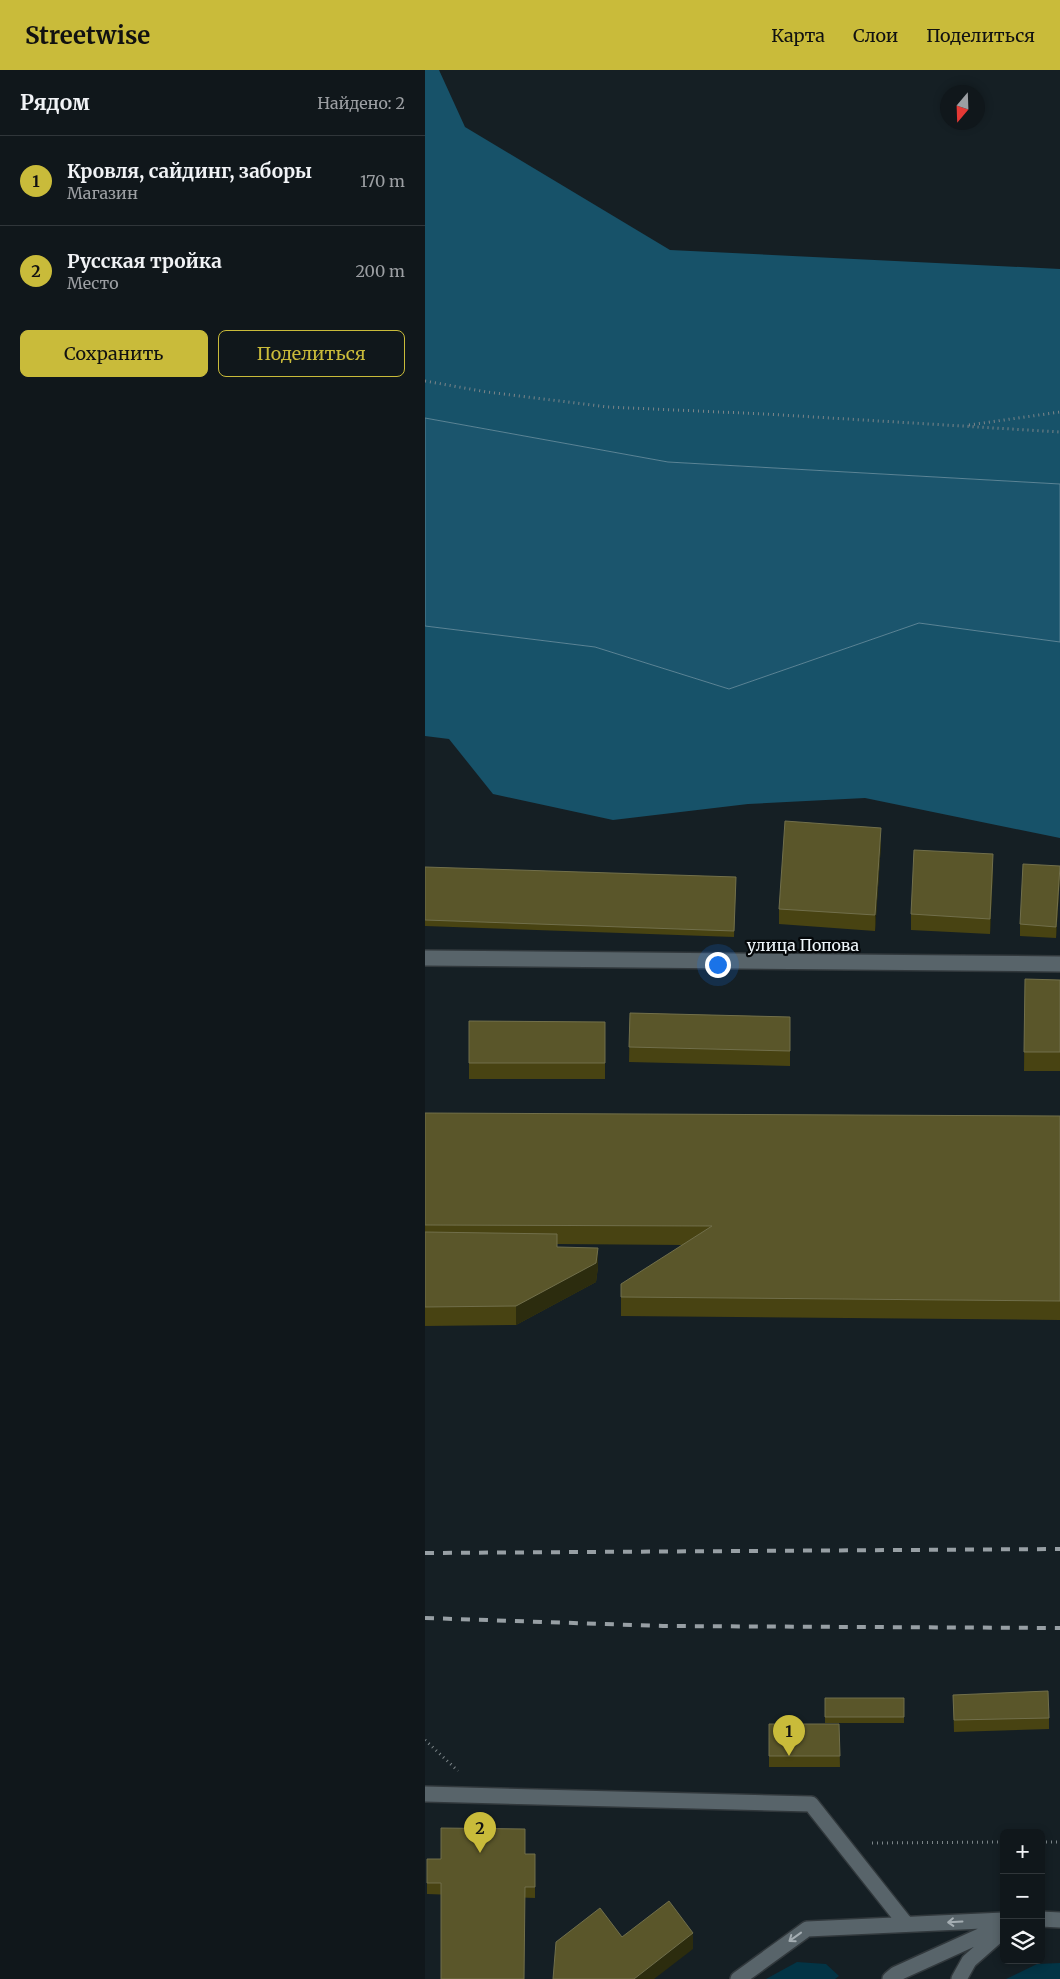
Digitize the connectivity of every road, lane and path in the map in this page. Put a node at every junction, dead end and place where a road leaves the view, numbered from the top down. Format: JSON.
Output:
{"nodes":[{"id":1,"x":425,"y":381,"type":"edge"},
{"id":2,"x":1060,"y":412,"type":"edge"},
{"id":3,"x":962,"y":426,"type":"junction"},
{"id":4,"x":1060,"y":432,"type":"edge"},
{"id":5,"x":425,"y":958,"type":"edge"},
{"id":6,"x":1060,"y":964,"type":"edge"},
{"id":7,"x":425,"y":1740,"type":"edge"},
{"id":8,"x":425,"y":1794,"type":"edge"},
{"id":9,"x":484,"y":1795,"type":"junction"},
{"id":10,"x":1000,"y":1842,"type":"edge"},
{"id":11,"x":1045,"y":1842,"type":"edge"},
{"id":12,"x":1060,"y":1842,"type":"edge"},
{"id":13,"x":842,"y":1843,"type":"junction"},
{"id":14,"x":1000,"y":1920,"type":"edge"},
{"id":15,"x":1045,"y":1920,"type":"edge"},
{"id":16,"x":1060,"y":1920,"type":"edge"},
{"id":17,"x":906,"y":1924,"type":"junction"},
{"id":18,"x":1000,"y":1927,"type":"edge"},
{"id":19,"x":1000,"y":1933,"type":"edge"},
{"id":20,"x":738,"y":1979,"type":"edge"},
{"id":21,"x":890,"y":1979,"type":"edge"},
{"id":22,"x":959,"y":1979,"type":"edge"}],
"edges":[{"from":1,"to":3,"type":"path"},
{"from":2,"to":3,"type":"path"},
{"from":3,"to":4,"type":"path"},
{"from":5,"to":6,"type":"street","name":"улица Попова"},
{"from":7,"to":9,"type":"path"},
{"from":8,"to":9,"type":"street"},
{"from":9,"to":13,"type":"street"},
{"from":10,"to":13,"type":"path"},
{"from":11,"to":12,"type":"path"},
{"from":13,"to":17,"type":"street"},
{"from":14,"to":17,"type":"street","one_way":true},
{"from":15,"to":16,"type":"street"},
{"from":17,"to":20,"type":"street","one_way":true},
{"from":18,"to":21,"type":"street"},
{"from":19,"to":22,"type":"street"}]}
